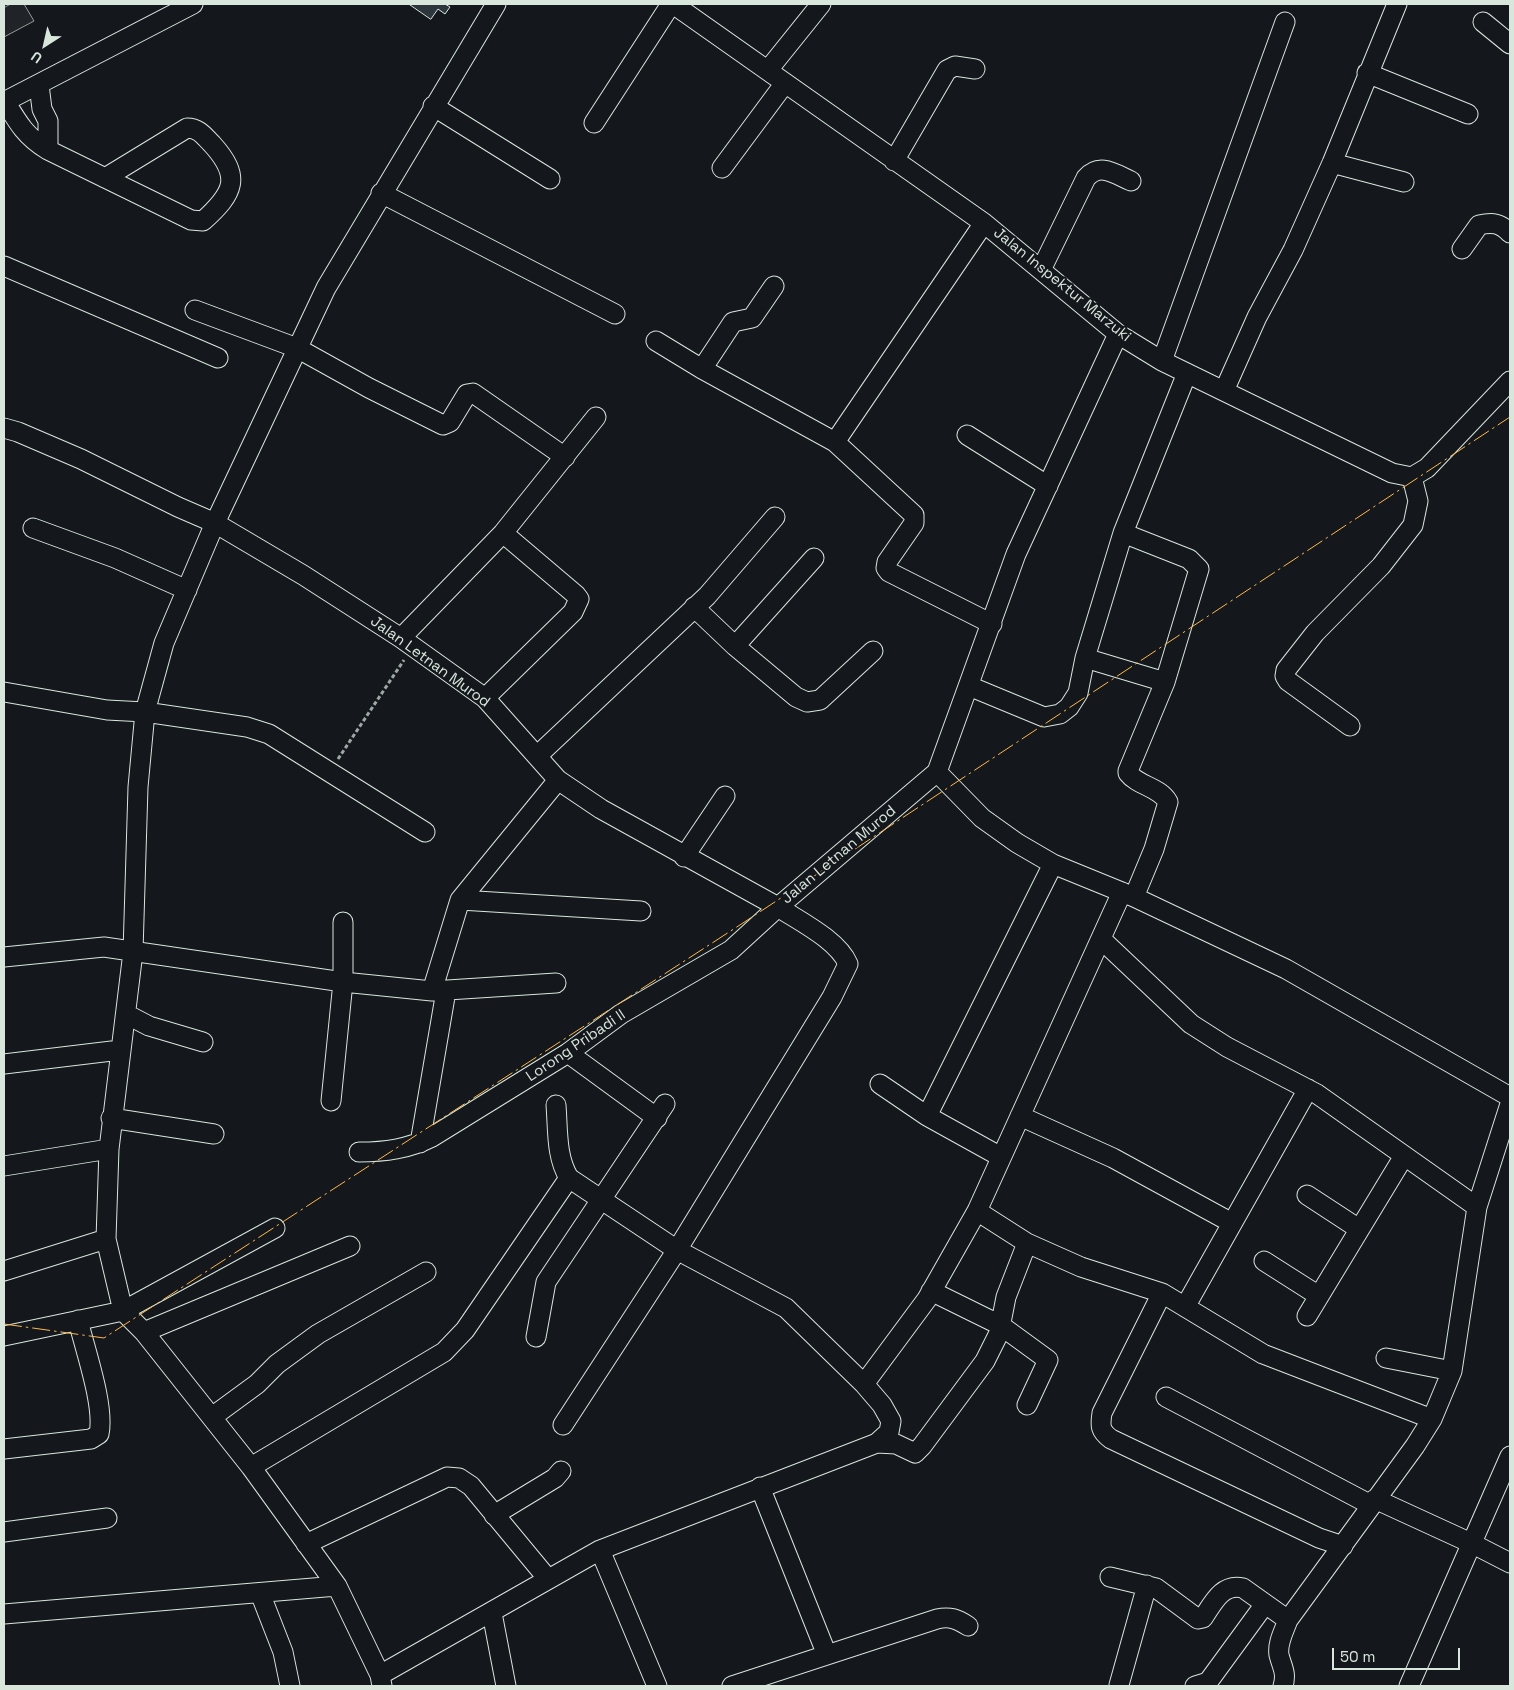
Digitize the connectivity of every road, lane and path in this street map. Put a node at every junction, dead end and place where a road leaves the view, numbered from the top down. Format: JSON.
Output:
{"nodes":[{"id":1,"x":193,"y":4,"type":"edge"},
{"id":2,"x":496,"y":4,"type":"edge"},
{"id":3,"x":672,"y":4,"type":"edge"},
{"id":4,"x":820,"y":4,"type":"edge"},
{"id":5,"x":1397,"y":4,"type":"edge"},
{"id":6,"x":1285,"y":22,"type":"dead end"},
{"id":7,"x":1483,"y":22,"type":"dead end"},
{"id":8,"x":1510,"y":44,"type":"edge"},
{"id":9,"x":975,"y":69,"type":"dead end"},
{"id":10,"x":768,"y":70,"type":"junction"},
{"id":11,"x":1367,"y":74,"type":"junction"},
{"id":12,"x":785,"y":83,"type":"junction"},
{"id":13,"x":39,"y":85,"type":"junction"},
{"id":14,"x":4,"y":102,"type":"edge"},
{"id":15,"x":433,"y":106,"type":"junction"},
{"id":16,"x":1468,"y":114,"type":"dead end"},
{"id":17,"x":594,"y":123,"type":"dead end"},
{"id":18,"x":48,"y":150,"type":"junction"},
{"id":19,"x":894,"y":161,"type":"junction"},
{"id":20,"x":1332,"y":163,"type":"junction"},
{"id":21,"x":722,"y":168,"type":"dead end"},
{"id":22,"x":105,"y":178,"type":"junction"},
{"id":23,"x":550,"y":179,"type":"dead end"},
{"id":24,"x":1131,"y":181,"type":"dead end"},
{"id":25,"x":1404,"y":182,"type":"dead end"},
{"id":26,"x":381,"y":193,"type":"junction"},
{"id":27,"x":984,"y":223,"type":"junction"},
{"id":28,"x":1510,"y":233,"type":"edge"},
{"id":29,"x":1462,"y":249,"type":"dead end"},
{"id":30,"x":4,"y":266,"type":"edge"},
{"id":31,"x":1041,"y":270,"type":"junction"},
{"id":32,"x":774,"y":286,"type":"dead end"},
{"id":33,"x":195,"y":310,"type":"dead end"},
{"id":34,"x":615,"y":314,"type":"dead end"},
{"id":35,"x":1118,"y":334,"type":"junction"},
{"id":36,"x":656,"y":341,"type":"dead end"},
{"id":37,"x":297,"y":348,"type":"junction"},
{"id":38,"x":218,"y":358,"type":"dead end"},
{"id":39,"x":1162,"y":361,"type":"junction"},
{"id":40,"x":702,"y":369,"type":"junction"},
{"id":41,"x":1186,"y":373,"type":"junction"},
{"id":42,"x":1510,"y":381,"type":"edge"},
{"id":43,"x":1224,"y":391,"type":"junction"},
{"id":44,"x":596,"y":417,"type":"dead end"},
{"id":45,"x":4,"y":428,"type":"edge"},
{"id":46,"x":967,"y":434,"type":"dead end"},
{"id":47,"x":836,"y":442,"type":"junction"},
{"id":48,"x":565,"y":457,"type":"junction"},
{"id":49,"x":1412,"y":477,"type":"junction"},
{"id":50,"x":1048,"y":486,"type":"junction"},
{"id":51,"x":775,"y":517,"type":"dead end"},
{"id":52,"x":216,"y":523,"type":"junction"},
{"id":53,"x":34,"y":528,"type":"dead end"},
{"id":54,"x":503,"y":533,"type":"junction"},
{"id":55,"x":1123,"y":533,"type":"junction"},
{"id":56,"x":814,"y":558,"type":"dead end"},
{"id":57,"x":186,"y":590,"type":"junction"},
{"id":58,"x":694,"y":607,"type":"junction"},
{"id":59,"x":992,"y":624,"type":"junction"},
{"id":60,"x":408,"y":642,"type":"junction"},
{"id":61,"x":735,"y":646,"type":"junction"},
{"id":62,"x":873,"y":651,"type":"dead end"},
{"id":63,"x":1085,"y":658,"type":"junction"},
{"id":64,"x":1165,"y":682,"type":"junction"},
{"id":65,"x":969,"y":686,"type":"junction"},
{"id":66,"x":4,"y":692,"type":"edge"},
{"id":67,"x":485,"y":698,"type":"junction"},
{"id":68,"x":145,"y":712,"type":"junction"},
{"id":69,"x":1350,"y":726,"type":"dead end"},
{"id":70,"x":536,"y":756,"type":"junction"},
{"id":71,"x":330,"y":772,"type":"junction"},
{"id":72,"x":937,"y":772,"type":"junction"},
{"id":73,"x":558,"y":780,"type":"junction"},
{"id":74,"x":725,"y":796,"type":"dead end"},
{"id":75,"x":425,"y":832,"type":"dead end"},
{"id":76,"x":684,"y":857,"type":"junction"},
{"id":77,"x":1053,"y":864,"type":"junction"},
{"id":78,"x":1128,"y":895,"type":"junction"},
{"id":79,"x":460,"y":900,"type":"junction"},
{"id":80,"x":778,"y":907,"type":"junction"},
{"id":81,"x":642,"y":911,"type":"dead end"},
{"id":82,"x":343,"y":922,"type":"dead end"},
{"id":83,"x":1101,"y":939,"type":"junction"},
{"id":84,"x":133,"y":952,"type":"junction"},
{"id":85,"x":4,"y":957,"type":"edge"},
{"id":86,"x":343,"y":982,"type":"junction"},
{"id":87,"x":556,"y":983,"type":"dead end"},
{"id":88,"x":439,"y":991,"type":"junction"},
{"id":89,"x":126,"y":1014,"type":"junction"},
{"id":90,"x":203,"y":1042,"type":"dead end"},
{"id":91,"x":120,"y":1050,"type":"junction"},
{"id":92,"x":568,"y":1053,"type":"junction"},
{"id":93,"x":4,"y":1064,"type":"edge"},
{"id":94,"x":880,"y":1084,"type":"dead end"},
{"id":95,"x":1308,"y":1089,"type":"junction"},
{"id":96,"x":1510,"y":1097,"type":"edge"},
{"id":97,"x":331,"y":1101,"type":"dead end"},
{"id":98,"x":1510,"y":1104,"type":"edge"},
{"id":99,"x":556,"y":1105,"type":"dead end"},
{"id":100,"x":927,"y":1116,"type":"junction"},
{"id":101,"x":1020,"y":1116,"type":"junction"},
{"id":102,"x":111,"y":1118,"type":"junction"},
{"id":103,"x":214,"y":1134,"type":"dead end"},
{"id":104,"x":420,"y":1143,"type":"junction"},
{"id":105,"x":109,"y":1149,"type":"junction"},
{"id":106,"x":359,"y":1152,"type":"dead end"},
{"id":107,"x":1404,"y":1156,"type":"junction"},
{"id":108,"x":1001,"y":1157,"type":"junction"},
{"id":109,"x":4,"y":1166,"type":"edge"},
{"id":110,"x":570,"y":1178,"type":"junction"},
{"id":111,"x":1307,"y":1195,"type":"dead end"},
{"id":112,"x":600,"y":1200,"type":"junction"},
{"id":113,"x":1477,"y":1208,"type":"junction"},
{"id":114,"x":976,"y":1211,"type":"junction"},
{"id":115,"x":1232,"y":1224,"type":"junction"},
{"id":116,"x":275,"y":1228,"type":"dead end"},
{"id":117,"x":1360,"y":1229,"type":"junction"},
{"id":118,"x":106,"y":1239,"type":"junction"},
{"id":119,"x":1027,"y":1243,"type":"junction"},
{"id":120,"x":350,"y":1246,"type":"dead end"},
{"id":121,"x":677,"y":1250,"type":"junction"},
{"id":122,"x":1264,"y":1261,"type":"dead end"},
{"id":123,"x":4,"y":1271,"type":"edge"},
{"id":124,"x":426,"y":1272,"type":"dead end"},
{"id":125,"x":931,"y":1291,"type":"junction"},
{"id":126,"x":1162,"y":1293,"type":"junction"},
{"id":127,"x":1319,"y":1296,"type":"junction"},
{"id":128,"x":1185,"y":1307,"type":"junction"},
{"id":129,"x":123,"y":1311,"type":"junction"},
{"id":130,"x":1307,"y":1316,"type":"dead end"},
{"id":131,"x":78,"y":1320,"type":"junction"},
{"id":132,"x":1000,"y":1324,"type":"junction"},
{"id":133,"x":144,"y":1332,"type":"junction"},
{"id":134,"x":4,"y":1336,"type":"edge"},
{"id":135,"x":536,"y":1337,"type":"dead end"},
{"id":136,"x":1386,"y":1358,"type":"dead end"},
{"id":137,"x":1452,"y":1371,"type":"junction"},
{"id":138,"x":864,"y":1384,"type":"junction"},
{"id":139,"x":1166,"y":1397,"type":"dead end"},
{"id":140,"x":1026,"y":1405,"type":"dead end"},
{"id":141,"x":212,"y":1417,"type":"junction"},
{"id":142,"x":1432,"y":1419,"type":"junction"},
{"id":143,"x":562,"y":1425,"type":"dead end"},
{"id":144,"x":877,"y":1443,"type":"junction"},
{"id":145,"x":4,"y":1449,"type":"edge"},
{"id":146,"x":1510,"y":1456,"type":"edge"},
{"id":147,"x":251,"y":1467,"type":"junction"},
{"id":148,"x":561,"y":1471,"type":"dead end"},
{"id":149,"x":760,"y":1487,"type":"junction"},
{"id":150,"x":1373,"y":1502,"type":"junction"},
{"id":151,"x":494,"y":1515,"type":"junction"},
{"id":152,"x":107,"y":1518,"type":"dead end"},
{"id":153,"x":4,"y":1532,"type":"edge"},
{"id":154,"x":306,"y":1544,"type":"junction"},
{"id":155,"x":1473,"y":1544,"type":"junction"},
{"id":156,"x":1343,"y":1546,"type":"junction"},
{"id":157,"x":600,"y":1550,"type":"junction"},
{"id":158,"x":1510,"y":1563,"type":"edge"},
{"id":159,"x":1110,"y":1577,"type":"dead end"},
{"id":160,"x":548,"y":1579,"type":"junction"},
{"id":161,"x":1147,"y":1585,"type":"junction"},
{"id":162,"x":337,"y":1586,"type":"junction"},
{"id":163,"x":260,"y":1592,"type":"junction"},
{"id":164,"x":1265,"y":1604,"type":"junction"},
{"id":165,"x":492,"y":1613,"type":"junction"},
{"id":166,"x":4,"y":1614,"type":"edge"},
{"id":167,"x":1288,"y":1620,"type":"junction"},
{"id":168,"x":968,"y":1626,"type":"dead end"},
{"id":169,"x":827,"y":1655,"type":"junction"},
{"id":170,"x":381,"y":1681,"type":"edge"},
{"id":171,"x":1119,"y":1685,"type":"edge"},
{"id":172,"x":290,"y":1686,"type":"edge"},
{"id":173,"x":506,"y":1686,"type":"edge"},
{"id":174,"x":657,"y":1686,"type":"edge"},
{"id":175,"x":732,"y":1686,"type":"edge"},
{"id":176,"x":1195,"y":1686,"type":"edge"},
{"id":177,"x":1284,"y":1686,"type":"edge"},
{"id":178,"x":1409,"y":1686,"type":"edge"}],
"edges":[{"from":1,"to":13,"type":"street"},
{"from":2,"to":15,"type":"street"},
{"from":3,"to":10,"type":"street","name":"Jalan Inspektur Marzuki"},
{"from":3,"to":17,"type":"street"},
{"from":4,"to":10,"type":"street"},
{"from":5,"to":11,"type":"street"},
{"from":6,"to":39,"type":"street"},
{"from":7,"to":8,"type":"street"},
{"from":9,"to":19,"type":"street"},
{"from":10,"to":12,"type":"street","name":"Jalan Inspektur Marzuki"},
{"from":11,"to":16,"type":"street"},
{"from":11,"to":20,"type":"street"},
{"from":12,"to":19,"type":"street","name":"Jalan Inspektur Marzuki"},
{"from":12,"to":21,"type":"street"},
{"from":13,"to":14,"type":"street"},
{"from":13,"to":18,"type":"street"},
{"from":14,"to":18,"type":"street"},
{"from":15,"to":23,"type":"street"},
{"from":15,"to":26,"type":"street"},
{"from":18,"to":22,"type":"street"},
{"from":19,"to":27,"type":"street","name":"Jalan Inspektur Marzuki"},
{"from":20,"to":25,"type":"street"},
{"from":20,"to":43,"type":"street"},
{"from":22,"to":22,"type":"street"},
{"from":24,"to":31,"type":"street"},
{"from":26,"to":34,"type":"street"},
{"from":26,"to":37,"type":"street"},
{"from":27,"to":31,"type":"street","name":"Jalan Inspektur Marzuki"},
{"from":27,"to":47,"type":"street"},
{"from":28,"to":29,"type":"street"},
{"from":30,"to":38,"type":"street"},
{"from":31,"to":35,"type":"street","name":"Jalan Inspektur Marzuki"},
{"from":32,"to":40,"type":"street"},
{"from":33,"to":37,"type":"street"},
{"from":35,"to":39,"type":"street","name":"Jalan Inspektur Marzuki"},
{"from":35,"to":50,"type":"street"},
{"from":36,"to":40,"type":"street"},
{"from":37,"to":48,"type":"street"},
{"from":37,"to":52,"type":"street"},
{"from":39,"to":41,"type":"street","name":"Jalan Inspektur Marzuki"},
{"from":40,"to":47,"type":"street"},
{"from":41,"to":43,"type":"street","name":"Jalan Inspektur Marzuki"},
{"from":41,"to":55,"type":"street"},
{"from":42,"to":49,"type":"street"},
{"from":43,"to":49,"type":"street","name":"Jalan Inspektur Marzuki"},
{"from":44,"to":48,"type":"street"},
{"from":45,"to":52,"type":"street","name":"Jalan Letnan Murod"},
{"from":46,"to":50,"type":"street"},
{"from":47,"to":59,"type":"street"},
{"from":48,"to":54,"type":"street"},
{"from":49,"to":69,"type":"street"},
{"from":50,"to":59,"type":"street"},
{"from":51,"to":58,"type":"street"},
{"from":52,"to":57,"type":"street"},
{"from":52,"to":60,"type":"street","name":"Jalan Letnan Murod"},
{"from":53,"to":57,"type":"street"},
{"from":54,"to":60,"type":"street"},
{"from":54,"to":67,"type":"street"},
{"from":55,"to":63,"type":"street"},
{"from":55,"to":64,"type":"street"},
{"from":56,"to":61,"type":"street"},
{"from":57,"to":68,"type":"street"},
{"from":58,"to":61,"type":"street"},
{"from":58,"to":70,"type":"street"},
{"from":59,"to":65,"type":"street"},
{"from":60,"to":67,"type":"street","name":"Jalan Letnan Murod"},
{"from":60,"to":71,"type":"path"},
{"from":61,"to":62,"type":"street"},
{"from":63,"to":64,"type":"street"},
{"from":63,"to":65,"type":"street"},
{"from":64,"to":78,"type":"street"},
{"from":65,"to":72,"type":"street"},
{"from":66,"to":68,"type":"street"},
{"from":67,"to":70,"type":"street","name":"Jalan Letnan Murod"},
{"from":68,"to":71,"type":"street"},
{"from":68,"to":84,"type":"street"},
{"from":70,"to":73,"type":"street","name":"Jalan Letnan Murod"},
{"from":71,"to":75,"type":"street"},
{"from":72,"to":77,"type":"street"},
{"from":72,"to":80,"type":"street","name":"Jalan Letnan Murod"},
{"from":73,"to":76,"type":"street","name":"Jalan Letnan Murod"},
{"from":73,"to":79,"type":"street"},
{"from":74,"to":76,"type":"street"},
{"from":76,"to":80,"type":"street","name":"Jalan Letnan Murod"},
{"from":77,"to":78,"type":"street"},
{"from":77,"to":100,"type":"street"},
{"from":78,"to":83,"type":"street"},
{"from":78,"to":96,"type":"street"},
{"from":79,"to":81,"type":"street"},
{"from":79,"to":88,"type":"street"},
{"from":80,"to":92,"type":"street","name":"Lorong Pribadi II"},
{"from":80,"to":121,"type":"street"},
{"from":82,"to":86,"type":"street"},
{"from":83,"to":95,"type":"street"},
{"from":83,"to":101,"type":"street"},
{"from":84,"to":85,"type":"street"},
{"from":84,"to":86,"type":"street"},
{"from":84,"to":89,"type":"street"},
{"from":86,"to":88,"type":"street"},
{"from":86,"to":97,"type":"street"},
{"from":87,"to":88,"type":"street"},
{"from":88,"to":104,"type":"street"},
{"from":89,"to":90,"type":"street"},
{"from":89,"to":91,"type":"street"},
{"from":91,"to":93,"type":"street"},
{"from":91,"to":102,"type":"street"},
{"from":92,"to":104,"type":"street","name":"Lorong Pribadi II"},
{"from":92,"to":112,"type":"street"},
{"from":94,"to":100,"type":"street"},
{"from":95,"to":107,"type":"street"},
{"from":95,"to":115,"type":"street"},
{"from":98,"to":113,"type":"street"},
{"from":99,"to":110,"type":"street"},
{"from":100,"to":108,"type":"street"},
{"from":101,"to":108,"type":"street"},
{"from":101,"to":115,"type":"street"},
{"from":102,"to":103,"type":"street"},
{"from":102,"to":105,"type":"street"},
{"from":104,"to":106,"type":"street","name":"Lorong Pribadi II"},
{"from":105,"to":109,"type":"street"},
{"from":105,"to":118,"type":"street"},
{"from":107,"to":113,"type":"street"},
{"from":107,"to":117,"type":"street"},
{"from":108,"to":114,"type":"street"},
{"from":110,"to":112,"type":"street"},
{"from":110,"to":147,"type":"street"},
{"from":111,"to":117,"type":"street"},
{"from":112,"to":121,"type":"street"},
{"from":112,"to":135,"type":"street"},
{"from":113,"to":137,"type":"street"},
{"from":114,"to":119,"type":"street"},
{"from":114,"to":125,"type":"street"},
{"from":115,"to":128,"type":"street"},
{"from":116,"to":129,"type":"street"},
{"from":117,"to":127,"type":"street"},
{"from":118,"to":123,"type":"street"},
{"from":118,"to":129,"type":"street"},
{"from":119,"to":126,"type":"street"},
{"from":119,"to":132,"type":"street"},
{"from":120,"to":133,"type":"street"},
{"from":121,"to":138,"type":"street"},
{"from":121,"to":143,"type":"street"},
{"from":122,"to":127,"type":"street"},
{"from":124,"to":141,"type":"street"},
{"from":125,"to":132,"type":"street"},
{"from":125,"to":138,"type":"street"},
{"from":126,"to":128,"type":"street"},
{"from":126,"to":156,"type":"street"},
{"from":127,"to":130,"type":"street"},
{"from":128,"to":142,"type":"street"},
{"from":129,"to":131,"type":"street"},
{"from":129,"to":133,"type":"street"},
{"from":131,"to":134,"type":"street"},
{"from":131,"to":145,"type":"street"},
{"from":132,"to":140,"type":"street"},
{"from":132,"to":144,"type":"street"},
{"from":133,"to":141,"type":"street"},
{"from":136,"to":137,"type":"street"},
{"from":137,"to":142,"type":"street"},
{"from":138,"to":144,"type":"street"},
{"from":139,"to":150,"type":"street"},
{"from":141,"to":147,"type":"street"},
{"from":142,"to":150,"type":"street"},
{"from":144,"to":149,"type":"street"},
{"from":146,"to":155,"type":"street"},
{"from":147,"to":154,"type":"street"},
{"from":148,"to":151,"type":"street"},
{"from":149,"to":157,"type":"street"},
{"from":149,"to":169,"type":"street"},
{"from":150,"to":155,"type":"street"},
{"from":150,"to":156,"type":"street"},
{"from":151,"to":154,"type":"street"},
{"from":151,"to":160,"type":"street"},
{"from":152,"to":153,"type":"street"},
{"from":154,"to":162,"type":"street"},
{"from":155,"to":158,"type":"street"},
{"from":155,"to":178,"type":"street"},
{"from":156,"to":167,"type":"street"},
{"from":157,"to":160,"type":"street"},
{"from":157,"to":174,"type":"street"},
{"from":159,"to":161,"type":"street"},
{"from":160,"to":165,"type":"street"},
{"from":161,"to":164,"type":"street"},
{"from":161,"to":171,"type":"street"},
{"from":162,"to":163,"type":"street"},
{"from":162,"to":170,"type":"street"},
{"from":163,"to":166,"type":"street"},
{"from":163,"to":172,"type":"street"},
{"from":164,"to":167,"type":"street"},
{"from":164,"to":176,"type":"street"},
{"from":165,"to":170,"type":"street"},
{"from":165,"to":173,"type":"street"},
{"from":167,"to":177,"type":"street"},
{"from":168,"to":169,"type":"street"},
{"from":169,"to":175,"type":"street"}]}
